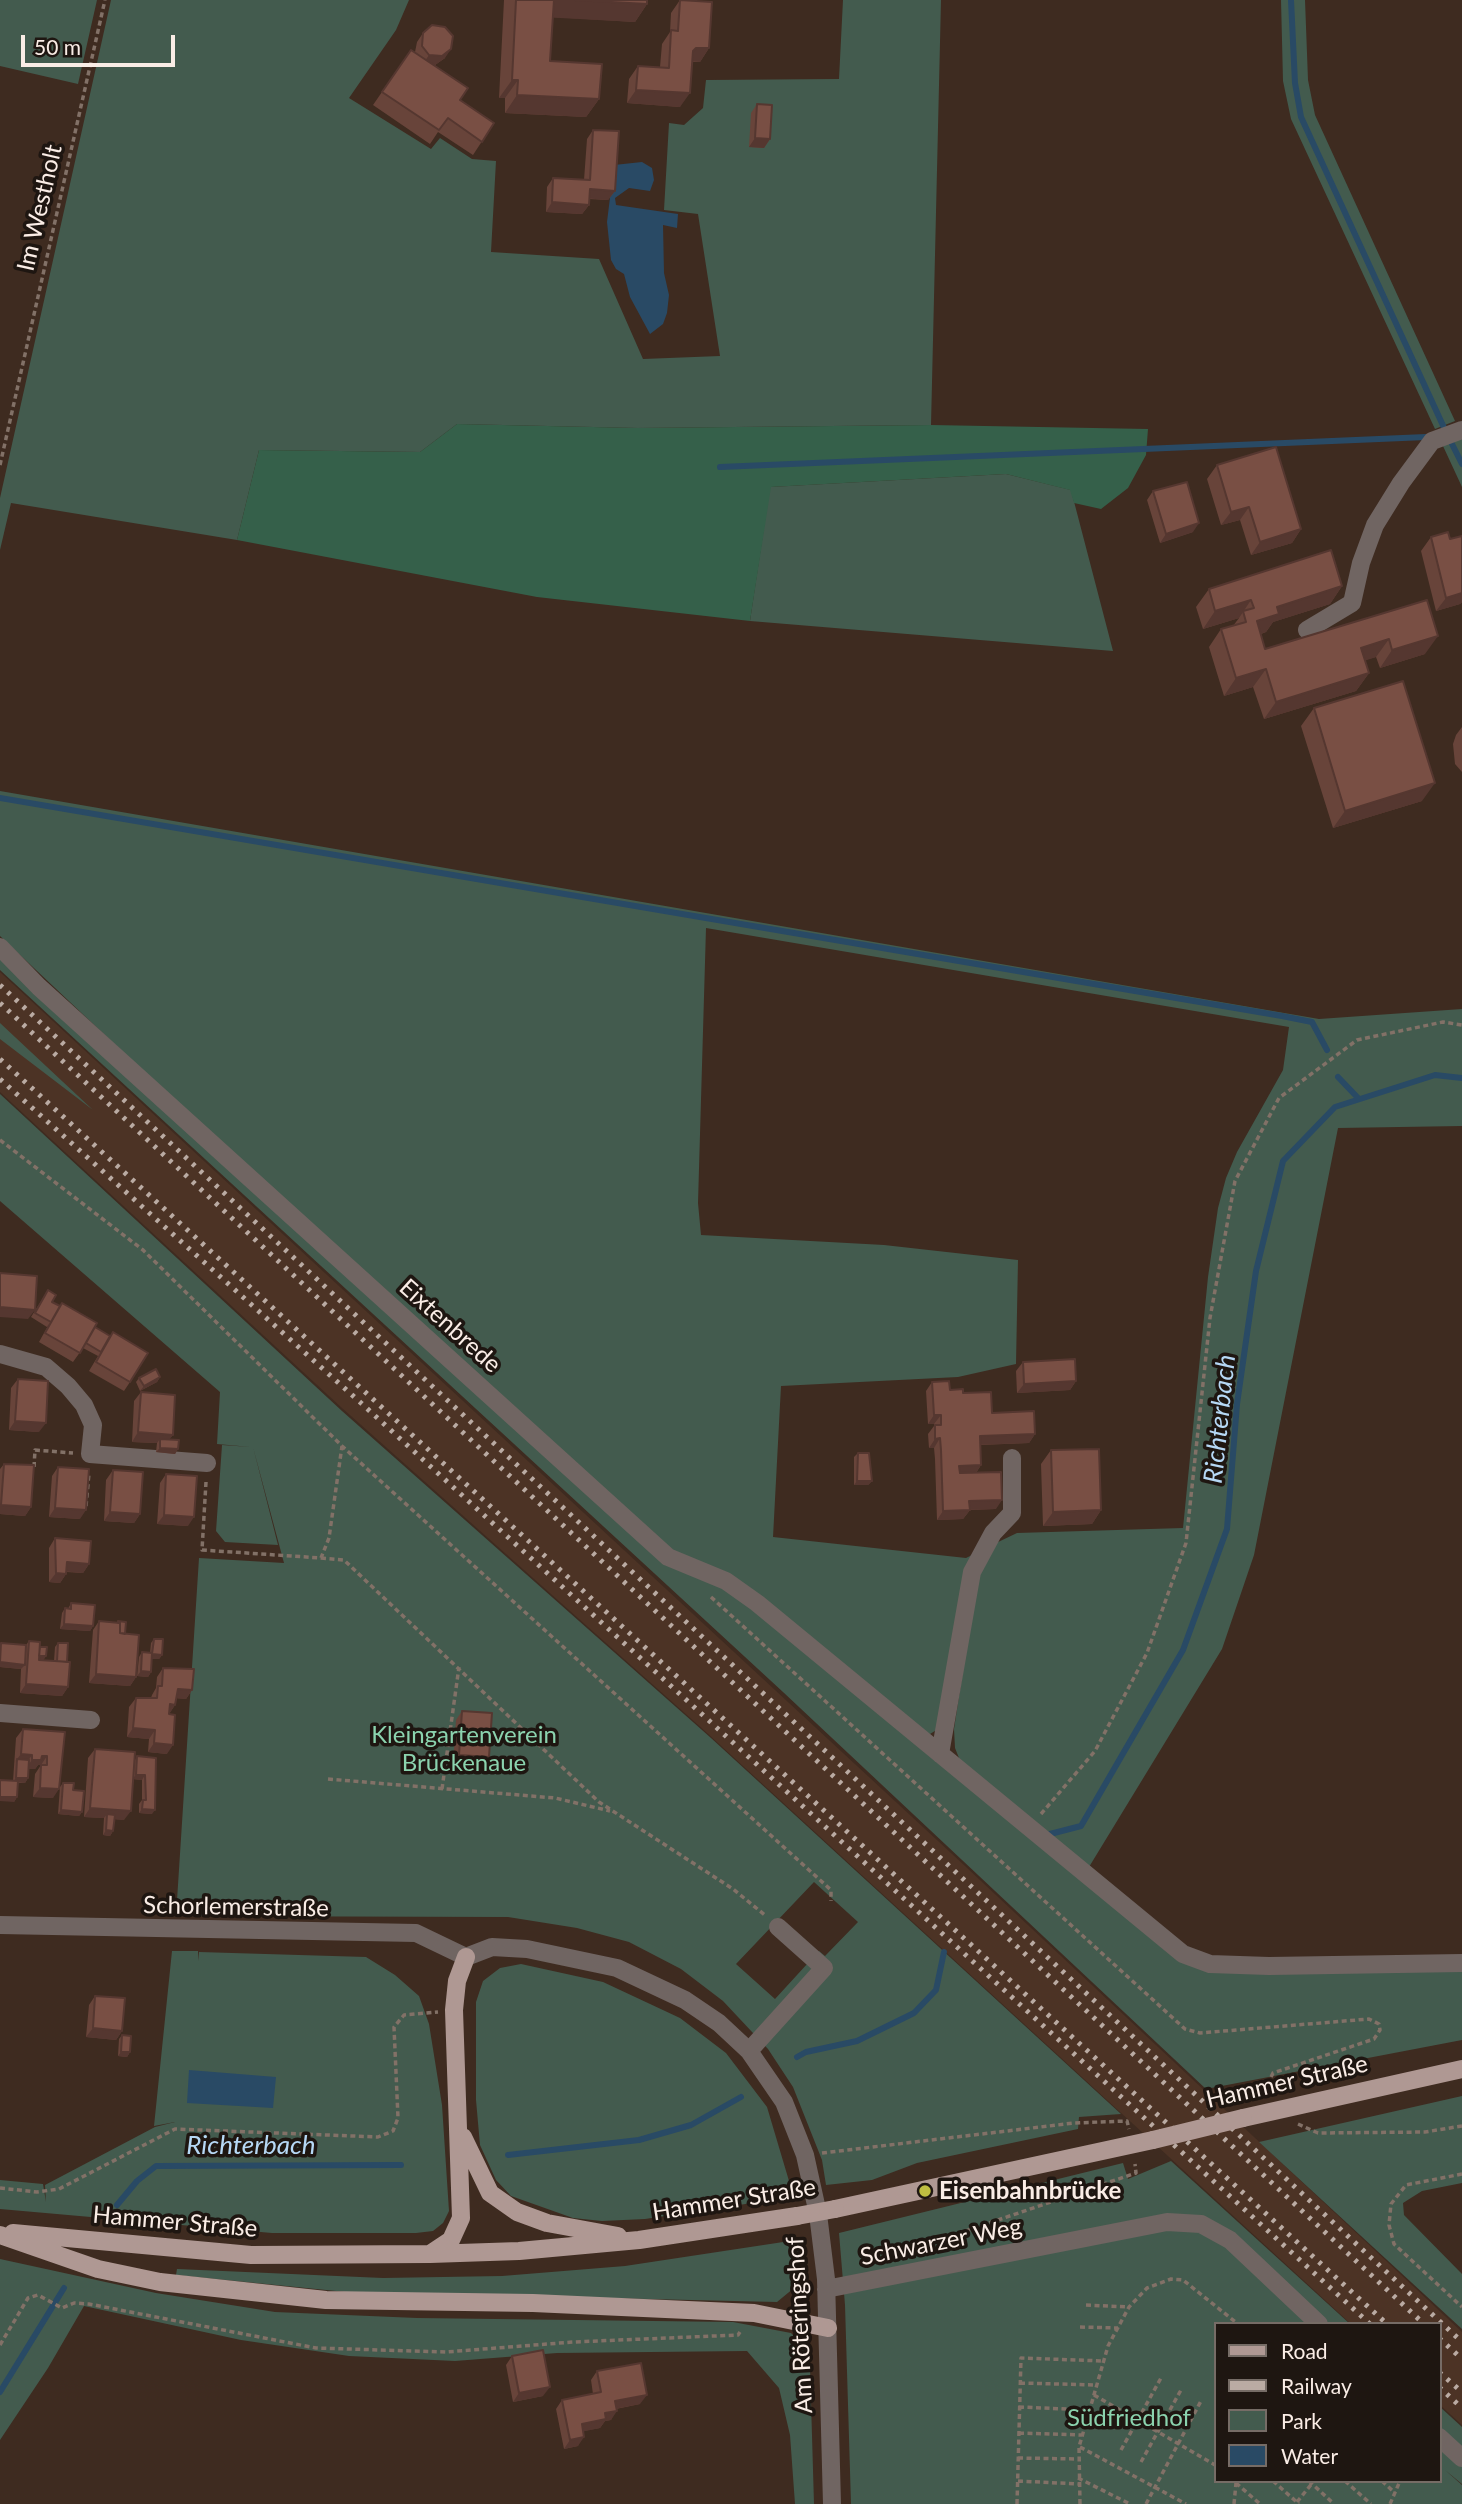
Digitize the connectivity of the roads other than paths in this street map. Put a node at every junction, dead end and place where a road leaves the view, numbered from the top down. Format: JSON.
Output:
{"nodes":[{"id":1,"x":1462,"y":430,"type":"edge"},
{"id":2,"x":1307,"y":630,"type":"dead end"},
{"id":3,"x":0,"y":947,"type":"edge"},
{"id":4,"x":0,"y":1354,"type":"edge"},
{"id":5,"x":1013,"y":1458,"type":"dead end"},
{"id":6,"x":207,"y":1463,"type":"road end"},
{"id":7,"x":0,"y":1713,"type":"edge"},
{"id":8,"x":91,"y":1720,"type":"dead end"},
{"id":9,"x":940,"y":1754,"type":"junction"},
{"id":10,"x":0,"y":1925,"type":"edge"},
{"id":11,"x":778,"y":1927,"type":"road end"},
{"id":12,"x":466,"y":1957,"type":"junction"},
{"id":13,"x":1462,"y":1963,"type":"edge"},
{"id":14,"x":749,"y":2051,"type":"junction"},
{"id":15,"x":1462,"y":2069,"type":"edge"},
{"id":16,"x":460,"y":2133,"type":"junction"},
{"id":17,"x":0,"y":2233,"type":"edge"},
{"id":18,"x":639,"y":2240,"type":"junction"},
{"id":19,"x":430,"y":2254,"type":"junction"},
{"id":20,"x":826,"y":2290,"type":"junction"},
{"id":21,"x":1317,"y":2322,"type":"edge"},
{"id":22,"x":828,"y":2328,"type":"junction"},
{"id":23,"x":1441,"y":2439,"type":"edge"},
{"id":24,"x":1462,"y":2458,"type":"edge"},
{"id":25,"x":832,"y":2504,"type":"edge"}],
"edges":[{"from":1,"to":2,"type":"street"},
{"from":3,"to":9,"type":"street","name":"Eixtenbrede"},
{"from":4,"to":6,"type":"street"},
{"from":5,"to":9,"type":"street"},
{"from":7,"to":8,"type":"street"},
{"from":9,"to":13,"type":"street"},
{"from":10,"to":12,"type":"street","name":"Schorlemerstraße"},
{"from":11,"to":14,"type":"street"},
{"from":12,"to":14,"type":"street","name":"Am Röteringshof"},
{"from":12,"to":16,"type":"main road"},
{"from":14,"to":20,"type":"street","name":"Am Röteringshof"},
{"from":15,"to":18,"type":"main road","name":"Hammer Straße","bridge":true},
{"from":16,"to":18,"type":"main road"},
{"from":16,"to":19,"type":"main road"},
{"from":17,"to":19,"type":"main road","name":"Hammer Straße"},
{"from":17,"to":22,"type":"main road"},
{"from":18,"to":19,"type":"main road","name":"Hammer Straße"},
{"from":20,"to":21,"type":"street","name":"Schwarzer Weg"},
{"from":20,"to":22,"type":"street","name":"Am Röteringshof"},
{"from":22,"to":25,"type":"street","name":"Am Röteringshof"},
{"from":23,"to":24,"type":"street"}]}
